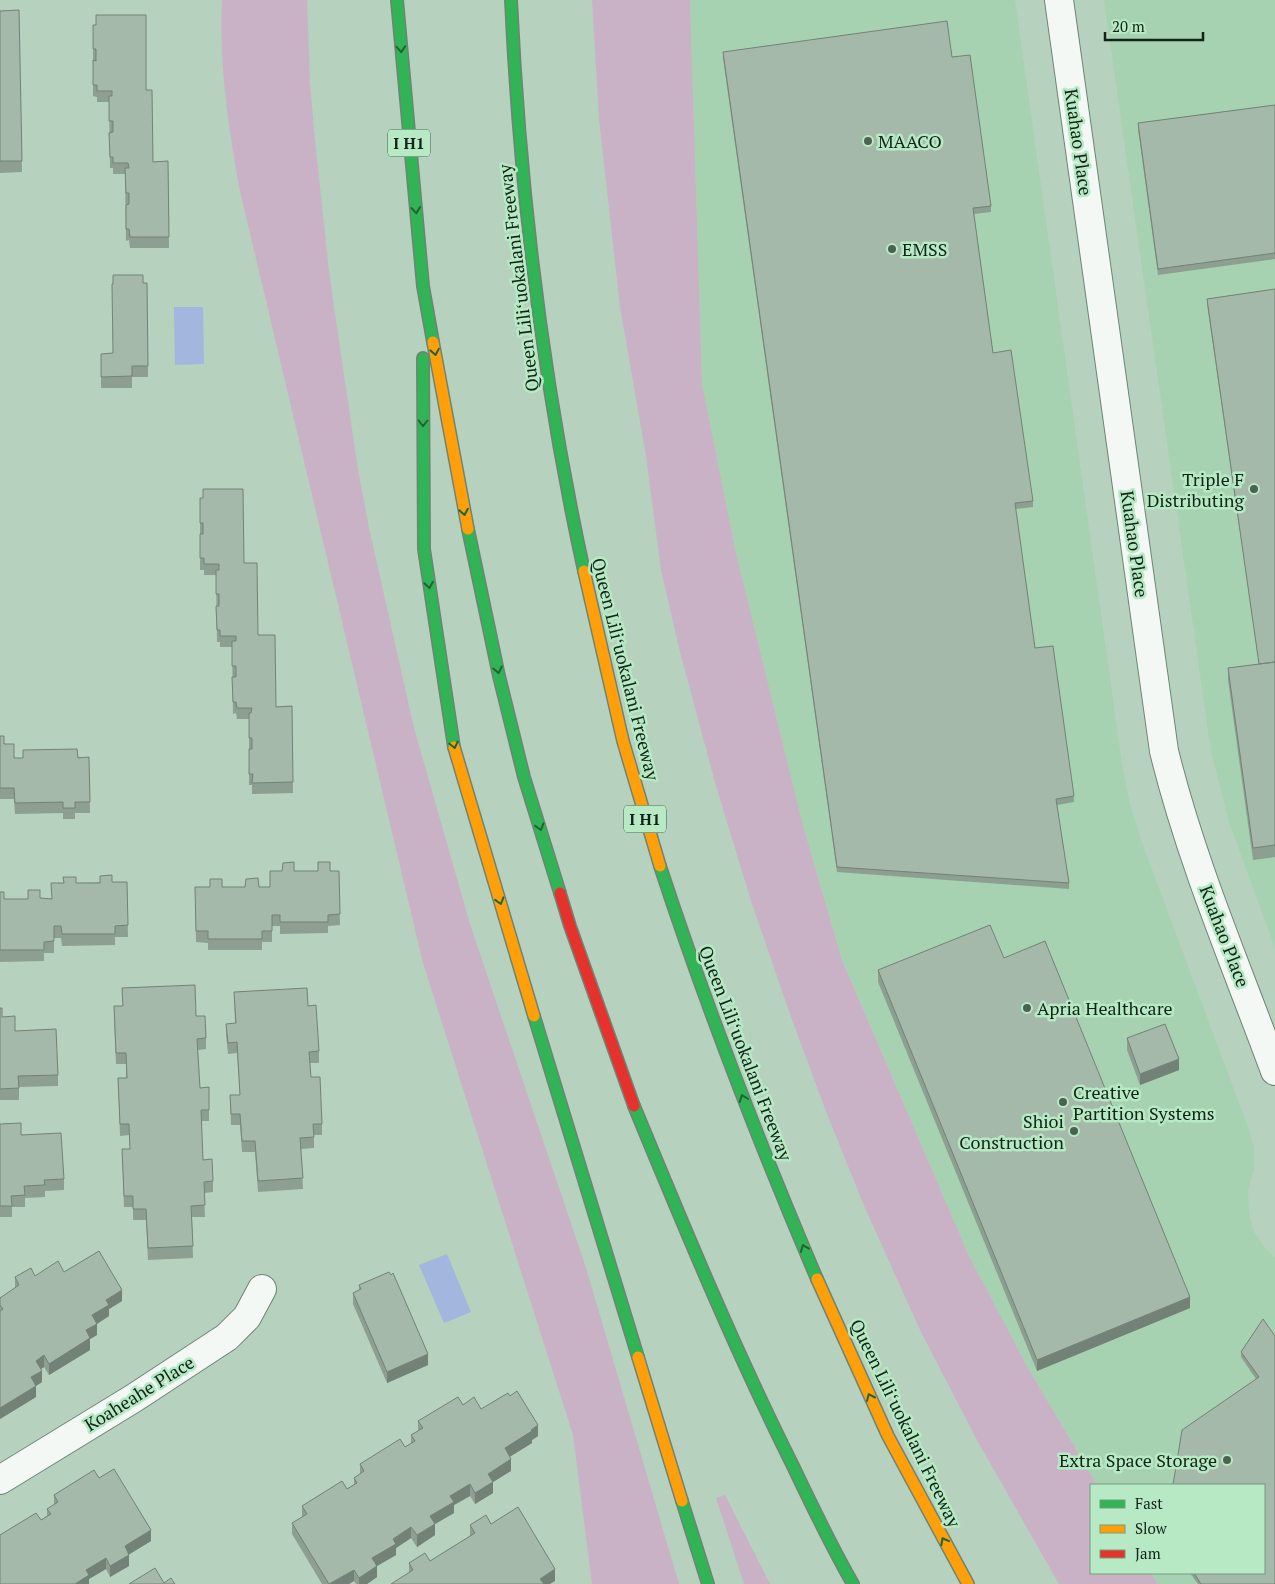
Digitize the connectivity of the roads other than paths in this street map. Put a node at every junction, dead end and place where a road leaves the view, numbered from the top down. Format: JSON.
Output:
{"nodes":[{"id":1,"x":397,"y":0,"type":"edge"},
{"id":2,"x":511,"y":0,"type":"edge"},
{"id":3,"x":1059,"y":0,"type":"edge"},
{"id":4,"x":423,"y":286,"type":"junction"},
{"id":5,"x":1275,"y":1071,"type":"edge"},
{"id":6,"x":262,"y":1289,"type":"dead end"},
{"id":7,"x":0,"y":1480,"type":"edge"},
{"id":8,"x":708,"y":1584,"type":"edge"},
{"id":9,"x":853,"y":1584,"type":"edge"},
{"id":10,"x":968,"y":1584,"type":"edge"}],
"edges":[{"from":1,"to":4,"type":"highway","number":"I H1","one_way":true},
{"from":10,"to":2,"type":"highway","name":"Queen Liliʻuokalani Freeway","number":"I H1","one_way":true},
{"from":3,"to":5,"type":"street","name":"Kuahao Place"},
{"from":4,"to":8,"type":"highway","one_way":true},
{"from":4,"to":9,"type":"highway","number":"I H1","one_way":true},
{"from":6,"to":7,"type":"street","name":"Koaheahe Place"}]}
